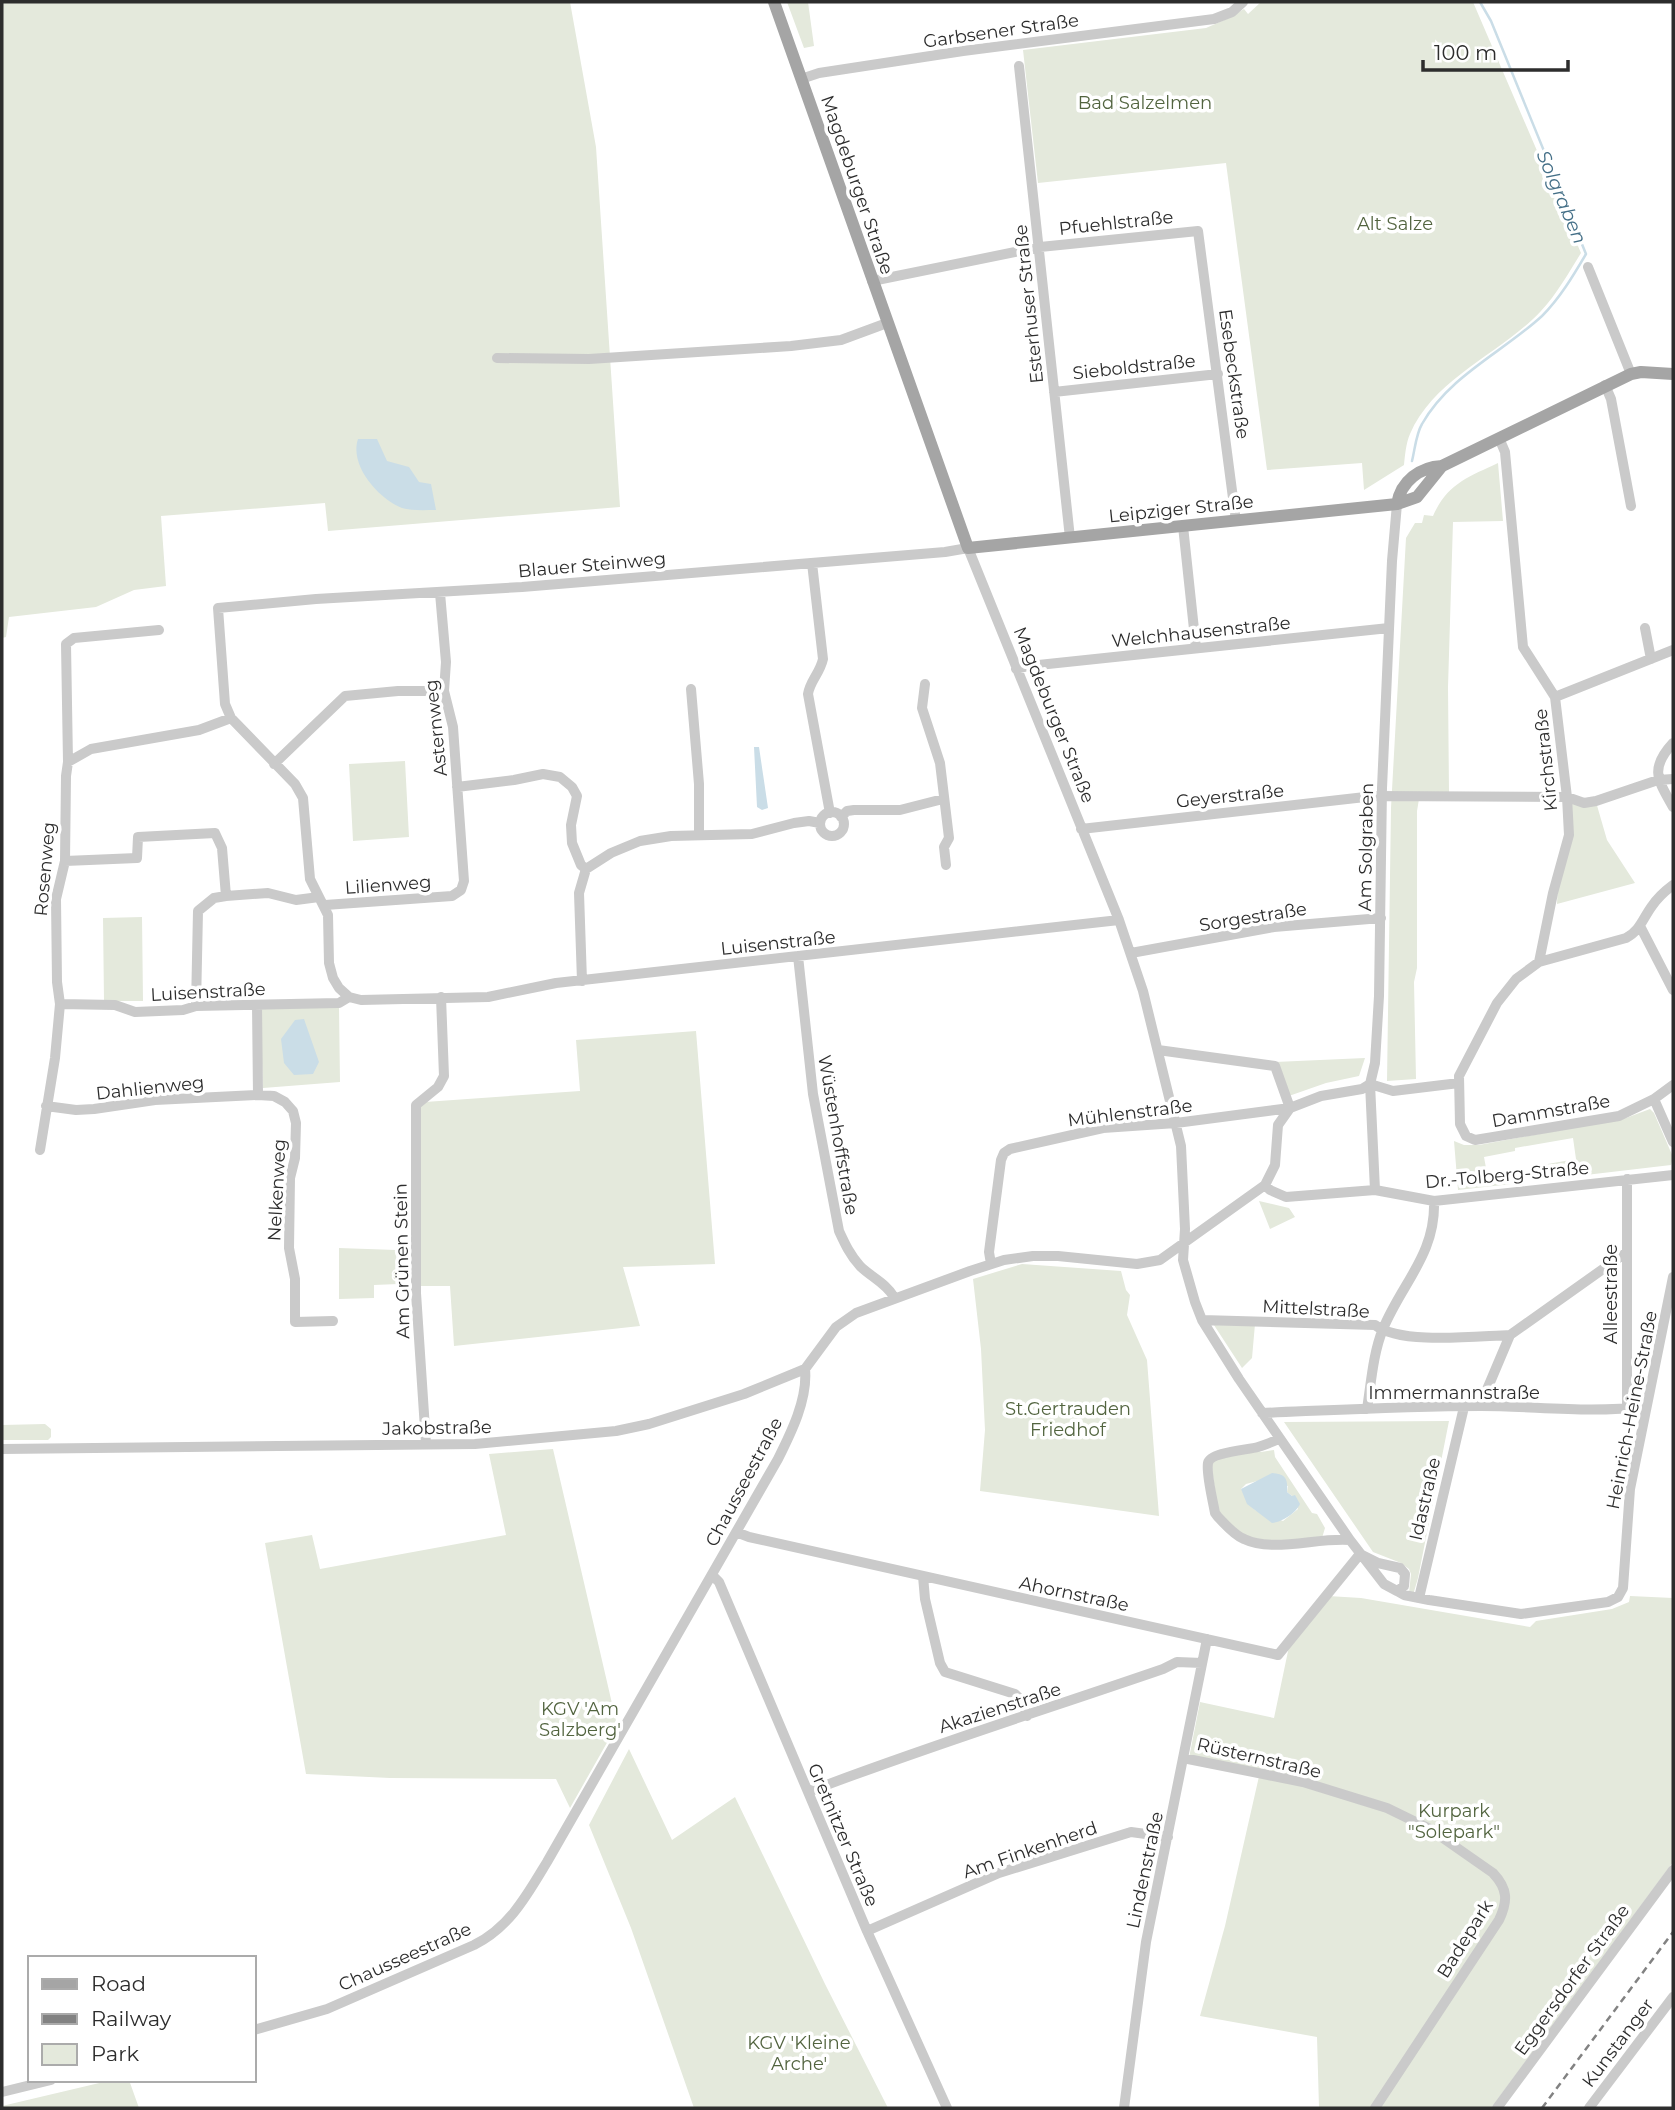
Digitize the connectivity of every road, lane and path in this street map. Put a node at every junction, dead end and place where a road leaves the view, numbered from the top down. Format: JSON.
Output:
{"nodes":[{"id":1,"x":774,"y":2,"type":"edge"},
{"id":2,"x":1243,"y":2,"type":"edge"},
{"id":3,"x":1020,"y":66,"type":"dead end"},
{"id":4,"x":801,"y":79,"type":"junction"},
{"id":5,"x":1198,"y":231,"type":"joint"},
{"id":6,"x":1040,"y":247,"type":"junction"},
{"id":7,"x":1588,"y":267,"type":"dead end"},
{"id":8,"x":873,"y":281,"type":"junction"},
{"id":9,"x":887,"y":323,"type":"junction"},
{"id":10,"x":497,"y":358,"type":"dead end"},
{"id":11,"x":1630,"y":373,"type":"junction"},
{"id":12,"x":1218,"y":374,"type":"junction"},
{"id":13,"x":1673,"y":374,"type":"edge"},
{"id":14,"x":1605,"y":385,"type":"junction"},
{"id":15,"x":1054,"y":392,"type":"junction"},
{"id":16,"x":1499,"y":438,"type":"junction"},
{"id":17,"x":1397,"y":504,"type":"junction"},
{"id":18,"x":1631,"y":506,"type":"dead end"},
{"id":19,"x":1236,"y":521,"type":"junction"},
{"id":20,"x":1183,"y":526,"type":"junction"},
{"id":21,"x":1070,"y":538,"type":"junction"},
{"id":22,"x":968,"y":548,"type":"junction"},
{"id":23,"x":812,"y":563,"type":"junction"},
{"id":24,"x":440,"y":593,"type":"junction"},
{"id":25,"x":1389,"y":628,"type":"junction"},
{"id":26,"x":1645,"y":628,"type":"dead end"},
{"id":27,"x":159,"y":631,"type":"dead end"},
{"id":28,"x":1196,"y":648,"type":"junction"},
{"id":29,"x":1673,"y":650,"type":"edge"},
{"id":30,"x":1651,"y":659,"type":"junction"},
{"id":31,"x":1016,"y":669,"type":"junction"},
{"id":32,"x":925,"y":684,"type":"dead end"},
{"id":33,"x":691,"y":690,"type":"dead end"},
{"id":34,"x":444,"y":691,"type":"junction"},
{"id":35,"x":1555,"y":697,"type":"junction"},
{"id":36,"x":231,"y":718,"type":"junction"},
{"id":37,"x":1673,"y":743,"type":"edge"},
{"id":38,"x":68,"y":762,"type":"junction"},
{"id":39,"x":274,"y":764,"type":"junction"},
{"id":40,"x":1673,"y":779,"type":"edge"},
{"id":41,"x":1658,"y":780,"type":"junction"},
{"id":42,"x":457,"y":787,"type":"junction"},
{"id":43,"x":1382,"y":796,"type":"junction"},
{"id":44,"x":1567,"y":797,"type":"junction"},
{"id":45,"x":943,"y":799,"type":"junction"},
{"id":46,"x":1673,"y":807,"type":"edge"},
{"id":47,"x":830,"y":813,"type":"junction"},
{"id":48,"x":841,"y":817,"type":"junction"},
{"id":49,"x":820,"y":823,"type":"junction"},
{"id":50,"x":1081,"y":829,"type":"junction"},
{"id":51,"x":699,"y":834,"type":"junction"},
{"id":52,"x":65,"y":861,"type":"junction"},
{"id":53,"x":946,"y":865,"type":"dead end"},
{"id":54,"x":586,"y":869,"type":"junction"},
{"id":55,"x":1673,"y":885,"type":"edge"},
{"id":56,"x":226,"y":896,"type":"junction"},
{"id":57,"x":452,"y":896,"type":"joint"},
{"id":58,"x":322,"y":901,"type":"junction"},
{"id":59,"x":1381,"y":918,"type":"junction"},
{"id":60,"x":1119,"y":920,"type":"junction"},
{"id":61,"x":1640,"y":926,"type":"junction"},
{"id":62,"x":1131,"y":953,"type":"junction"},
{"id":63,"x":798,"y":956,"type":"junction"},
{"id":64,"x":1539,"y":962,"type":"junction"},
{"id":65,"x":582,"y":981,"type":"junction"},
{"id":66,"x":1673,"y":990,"type":"edge"},
{"id":67,"x":349,"y":997,"type":"junction"},
{"id":68,"x":441,"y":997,"type":"junction"},
{"id":69,"x":60,"y":1004,"type":"junction"},
{"id":70,"x":257,"y":1005,"type":"junction"},
{"id":71,"x":197,"y":1006,"type":"junction"},
{"id":72,"x":1158,"y":1050,"type":"junction"},
{"id":73,"x":1459,"y":1083,"type":"junction"},
{"id":74,"x":1370,"y":1084,"type":"junction"},
{"id":75,"x":1673,"y":1085,"type":"edge"},
{"id":76,"x":258,"y":1096,"type":"junction"},
{"id":77,"x":1654,"y":1099,"type":"junction"},
{"id":78,"x":46,"y":1106,"type":"junction"},
{"id":79,"x":1290,"y":1108,"type":"junction"},
{"id":80,"x":1176,"y":1123,"type":"junction"},
{"id":81,"x":1673,"y":1142,"type":"edge"},
{"id":82,"x":40,"y":1150,"type":"dead end"},
{"id":83,"x":1673,"y":1175,"type":"edge"},
{"id":84,"x":1627,"y":1179,"type":"junction"},
{"id":85,"x":1265,"y":1185,"type":"junction"},
{"id":86,"x":1374,"y":1190,"type":"junction"},
{"id":87,"x":1434,"y":1201,"type":"junction"},
{"id":88,"x":1184,"y":1245,"type":"junction"},
{"id":89,"x":1627,"y":1252,"type":"junction"},
{"id":90,"x":991,"y":1264,"type":"junction"},
{"id":91,"x":1673,"y":1277,"type":"edge"},
{"id":92,"x":894,"y":1297,"type":"junction"},
{"id":93,"x":1202,"y":1320,"type":"junction"},
{"id":94,"x":332,"y":1321,"type":"dead end"},
{"id":95,"x":1382,"y":1331,"type":"junction"},
{"id":96,"x":1510,"y":1335,"type":"junction"},
{"id":97,"x":805,"y":1369,"type":"junction"},
{"id":98,"x":1480,"y":1406,"type":"junction"},
{"id":99,"x":1646,"y":1406,"type":"junction"},
{"id":100,"x":1464,"y":1407,"type":"junction"},
{"id":101,"x":1367,"y":1409,"type":"junction"},
{"id":102,"x":1627,"y":1409,"type":"junction"},
{"id":103,"x":1262,"y":1413,"type":"junction"},
{"id":104,"x":1279,"y":1438,"type":"junction"},
{"id":105,"x":426,"y":1444,"type":"junction"},
{"id":106,"x":2,"y":1448,"type":"edge"},
{"id":107,"x":736,"y":1532,"type":"junction"},
{"id":108,"x":1350,"y":1540,"type":"junction"},
{"id":109,"x":1360,"y":1553,"type":"junction"},
{"id":110,"x":712,"y":1575,"type":"junction"},
{"id":111,"x":923,"y":1576,"type":"junction"},
{"id":112,"x":1397,"y":1591,"type":"junction"},
{"id":113,"x":1419,"y":1598,"type":"junction"},
{"id":114,"x":1207,"y":1639,"type":"junction"},
{"id":115,"x":1202,"y":1663,"type":"junction"},
{"id":116,"x":1027,"y":1716,"type":"junction"},
{"id":117,"x":1183,"y":1758,"type":"junction"},
{"id":118,"x":1327,"y":1790,"type":"joint"},
{"id":119,"x":808,"y":1792,"type":"junction"},
{"id":120,"x":1168,"y":1837,"type":"junction"},
{"id":121,"x":1673,"y":1870,"type":"edge"},
{"id":122,"x":867,"y":1931,"type":"junction"},
{"id":123,"x":1673,"y":1997,"type":"edge"},
{"id":124,"x":256,"y":2029,"type":"edge"},
{"id":125,"x":43,"y":2082,"type":"edge"},
{"id":126,"x":2,"y":2092,"type":"edge"},
{"id":127,"x":947,"y":2108,"type":"edge"},
{"id":128,"x":1124,"y":2108,"type":"edge"},
{"id":129,"x":1375,"y":2108,"type":"edge"},
{"id":130,"x":1497,"y":2108,"type":"edge"},
{"id":131,"x":1589,"y":2108,"type":"edge"}],
"edges":[{"from":1,"to":4,"type":"main road","name":"Magdeburger Straße"},
{"from":2,"to":4,"type":"street","name":"Garbsener Straße"},
{"from":3,"to":6,"type":"street","name":"Esterhuser Straße"},
{"from":4,"to":8,"type":"main road","name":"Magdeburger Straße"},
{"from":5,"to":6,"type":"street","name":"Pfuehlstraße"},
{"from":5,"to":12,"type":"street","name":"Esebeckstraße"},
{"from":6,"to":8,"type":"street","name":"Pfuehlstraße"},
{"from":6,"to":15,"type":"street","name":"Esterhuser Straße"},
{"from":7,"to":11,"type":"street"},
{"from":8,"to":9,"type":"main road","name":"Magdeburger Straße"},
{"from":9,"to":10,"type":"street"},
{"from":9,"to":22,"type":"main road","name":"Magdeburger Straße"},
{"from":11,"to":13,"type":"main road","name":"Leipziger Straße"},
{"from":11,"to":14,"type":"main road","name":"Leipziger Straße"},
{"from":12,"to":15,"type":"street","name":"Sieboldstraße"},
{"from":12,"to":19,"type":"street","name":"Esebeckstraße"},
{"from":14,"to":16,"type":"main road","name":"Leipziger Straße"},
{"from":14,"to":18,"type":"street"},
{"from":15,"to":21,"type":"street","name":"Esterhuser Straße"},
{"from":16,"to":17,"type":"main road","name":"Leipziger Straße"},
{"from":16,"to":35,"type":"street","name":"Kirchstraße"},
{"from":17,"to":19,"type":"main road","name":"Leipziger Straße"},
{"from":17,"to":25,"type":"street","name":"Am Solgraben"},
{"from":19,"to":20,"type":"main road","name":"Leipziger Straße"},
{"from":20,"to":21,"type":"main road","name":"Leipziger Straße"},
{"from":20,"to":28,"type":"street"},
{"from":21,"to":22,"type":"main road","name":"Leipziger Straße"},
{"from":22,"to":23,"type":"street","name":"Blauer Steinweg"},
{"from":22,"to":31,"type":"street","name":"Magdeburger Straße"},
{"from":23,"to":24,"type":"street","name":"Blauer Steinweg"},
{"from":23,"to":47,"type":"street"},
{"from":24,"to":34,"type":"street","name":"Asternweg"},
{"from":24,"to":36,"type":"street","name":"Blauer Steinweg"},
{"from":25,"to":28,"type":"street","name":"Welchhausenstraße"},
{"from":25,"to":43,"type":"street","name":"Am Solgraben"},
{"from":26,"to":30,"type":"street"},
{"from":27,"to":38,"type":"street","name":"Rosenweg"},
{"from":28,"to":31,"type":"street","name":"Welchhausenstraße"},
{"from":29,"to":30,"type":"street"},
{"from":30,"to":35,"type":"street"},
{"from":31,"to":50,"type":"street","name":"Magdeburger Straße"},
{"from":32,"to":45,"type":"street"},
{"from":33,"to":51,"type":"street"},
{"from":34,"to":39,"type":"street"},
{"from":34,"to":42,"type":"street","name":"Asternweg"},
{"from":35,"to":44,"type":"street","name":"Kirchstraße"},
{"from":36,"to":38,"type":"street"},
{"from":36,"to":39,"type":"street"},
{"from":37,"to":41,"type":"street"},
{"from":38,"to":52,"type":"street","name":"Rosenweg"},
{"from":39,"to":58,"type":"street"},
{"from":40,"to":41,"type":"street","name":"Geyerstraße"},
{"from":41,"to":44,"type":"street","name":"Geyerstraße"},
{"from":41,"to":46,"type":"street"},
{"from":42,"to":54,"type":"street"},
{"from":42,"to":57,"type":"street","name":"Asternweg"},
{"from":43,"to":44,"type":"street","name":"Geyerstraße"},
{"from":43,"to":50,"type":"street","name":"Geyerstraße"},
{"from":43,"to":59,"type":"street","name":"Am Solgraben"},
{"from":44,"to":64,"type":"street","name":"Kirchstraße"},
{"from":45,"to":48,"type":"street"},
{"from":45,"to":53,"type":"street"},
{"from":47,"to":48,"type":"street"},
{"from":47,"to":49,"type":"street"},
{"from":48,"to":49,"type":"street"},
{"from":49,"to":51,"type":"street"},
{"from":50,"to":60,"type":"street","name":"Magdeburger Straße"},
{"from":51,"to":54,"type":"street"},
{"from":52,"to":56,"type":"street"},
{"from":52,"to":69,"type":"street","name":"Rosenweg"},
{"from":54,"to":65,"type":"street"},
{"from":55,"to":61,"type":"street"},
{"from":56,"to":58,"type":"street","name":"Lilienweg"},
{"from":56,"to":71,"type":"street"},
{"from":57,"to":58,"type":"street","name":"Lilienweg"},
{"from":58,"to":67,"type":"street"},
{"from":59,"to":62,"type":"street","name":"Sorgestraße"},
{"from":59,"to":74,"type":"street","name":"Am Solgraben"},
{"from":60,"to":62,"type":"street","name":"Magdeburger Straße"},
{"from":60,"to":63,"type":"street","name":"Luisenstraße"},
{"from":61,"to":64,"type":"street"},
{"from":61,"to":66,"type":"street"},
{"from":62,"to":72,"type":"street","name":"Magdeburger Straße"},
{"from":63,"to":65,"type":"street","name":"Luisenstraße"},
{"from":63,"to":92,"type":"street","name":"Wüstenhoffstraße"},
{"from":64,"to":73,"type":"street"},
{"from":65,"to":68,"type":"street","name":"Luisenstraße"},
{"from":67,"to":68,"type":"street","name":"Luisenstraße"},
{"from":67,"to":70,"type":"street","name":"Luisenstraße"},
{"from":68,"to":105,"type":"street","name":"Am Grünen Stein"},
{"from":69,"to":71,"type":"street","name":"Luisenstraße"},
{"from":69,"to":78,"type":"street","name":"Rosenweg"},
{"from":70,"to":71,"type":"street","name":"Luisenstraße"},
{"from":70,"to":76,"type":"street"},
{"from":72,"to":79,"type":"street"},
{"from":72,"to":80,"type":"street","name":"Magdeburger Straße"},
{"from":73,"to":74,"type":"street"},
{"from":73,"to":77,"type":"street","name":"Dammstraße"},
{"from":74,"to":79,"type":"street"},
{"from":74,"to":86,"type":"street","name":"Am Solgraben"},
{"from":75,"to":77,"type":"street","name":"Dammstraße"},
{"from":76,"to":78,"type":"street","name":"Dahlienweg"},
{"from":76,"to":94,"type":"street","name":"Nelkenweg"},
{"from":77,"to":81,"type":"street"},
{"from":78,"to":82,"type":"street","name":"Rosenweg"},
{"from":79,"to":80,"type":"street","name":"Mühlenstraße"},
{"from":79,"to":85,"type":"street"},
{"from":80,"to":88,"type":"street","name":"Magdeburger Straße"},
{"from":80,"to":90,"type":"street","name":"Mühlenstraße"},
{"from":83,"to":84,"type":"street","name":"Dr.-Tolberg-Straße"},
{"from":84,"to":87,"type":"street","name":"Dr.-Tolberg-Straße"},
{"from":84,"to":89,"type":"street","name":"Alleestraße"},
{"from":85,"to":86,"type":"street","name":"Dr.-Tolberg-Straße"},
{"from":85,"to":88,"type":"street","name":"Chausseestraße"},
{"from":86,"to":87,"type":"street","name":"Dr.-Tolberg-Straße"},
{"from":87,"to":95,"type":"street"},
{"from":88,"to":90,"type":"street","name":"Chausseestraße"},
{"from":88,"to":93,"type":"street","name":"Magdeburger Straße"},
{"from":89,"to":96,"type":"street"},
{"from":89,"to":102,"type":"street","name":"Alleestraße"},
{"from":90,"to":92,"type":"street","name":"Chausseestraße"},
{"from":91,"to":99,"type":"street","name":"Heinrich-Heine-Straße"},
{"from":92,"to":97,"type":"street","name":"Chausseestraße"},
{"from":93,"to":95,"type":"street","name":"Mittelstraße"},
{"from":93,"to":103,"type":"street","name":"Magdeburger Straße"},
{"from":95,"to":96,"type":"street","name":"Mittelstraße"},
{"from":95,"to":101,"type":"street"},
{"from":96,"to":98,"type":"street"},
{"from":97,"to":105,"type":"street","name":"Jakobstraße"},
{"from":97,"to":107,"type":"street","name":"Chausseestraße"},
{"from":98,"to":100,"type":"street","name":"Immermannstraße"},
{"from":98,"to":102,"type":"street","name":"Immermannstraße"},
{"from":99,"to":102,"type":"street","name":"Immermannstraße"},
{"from":99,"to":113,"type":"street","name":"Heinrich-Heine-Straße"},
{"from":100,"to":101,"type":"street","name":"Immermannstraße"},
{"from":100,"to":113,"type":"street","name":"Idastraße"},
{"from":101,"to":103,"type":"street","name":"Immermannstraße"},
{"from":103,"to":104,"type":"street","name":"Magdeburger Straße"},
{"from":104,"to":108,"type":"street","name":"Magdeburger Straße"},
{"from":104,"to":108,"type":"street"},
{"from":105,"to":106,"type":"street","name":"Jakobstraße"},
{"from":107,"to":110,"type":"street","name":"Chausseestraße"},
{"from":107,"to":111,"type":"street","name":"Ahornstraße"},
{"from":108,"to":109,"type":"street","name":"Magdeburger Straße"},
{"from":109,"to":112,"type":"street","name":"Magdeburger Straße"},
{"from":109,"to":112,"type":"street"},
{"from":109,"to":114,"type":"street","name":"Ahornstraße"},
{"from":110,"to":119,"type":"street","name":"Gretnitzer Straße"},
{"from":110,"to":124,"type":"street","name":"Chausseestraße"},
{"from":111,"to":114,"type":"street","name":"Ahornstraße"},
{"from":111,"to":116,"type":"street"},
{"from":112,"to":113,"type":"street","name":"Heinrich-Heine-Straße"},
{"from":114,"to":115,"type":"street","name":"Lindenstraße"},
{"from":115,"to":116,"type":"street","name":"Akazienstraße"},
{"from":115,"to":117,"type":"street","name":"Lindenstraße"},
{"from":116,"to":119,"type":"street","name":"Akazienstraße"},
{"from":117,"to":118,"type":"street","name":"Rüsternstraße"},
{"from":117,"to":120,"type":"street","name":"Lindenstraße"},
{"from":118,"to":129,"type":"street","name":"Badepark"},
{"from":119,"to":122,"type":"street","name":"Gretnitzer Straße"},
{"from":120,"to":122,"type":"street","name":"Am Finkenherd"},
{"from":120,"to":128,"type":"street","name":"Lindenstraße"},
{"from":121,"to":130,"type":"street","name":"Eggersdorfer Straße"},
{"from":122,"to":127,"type":"street","name":"Gretnitzer Straße"},
{"from":123,"to":131,"type":"street","name":"Kunstanger"},
{"from":125,"to":126,"type":"street"}]}
